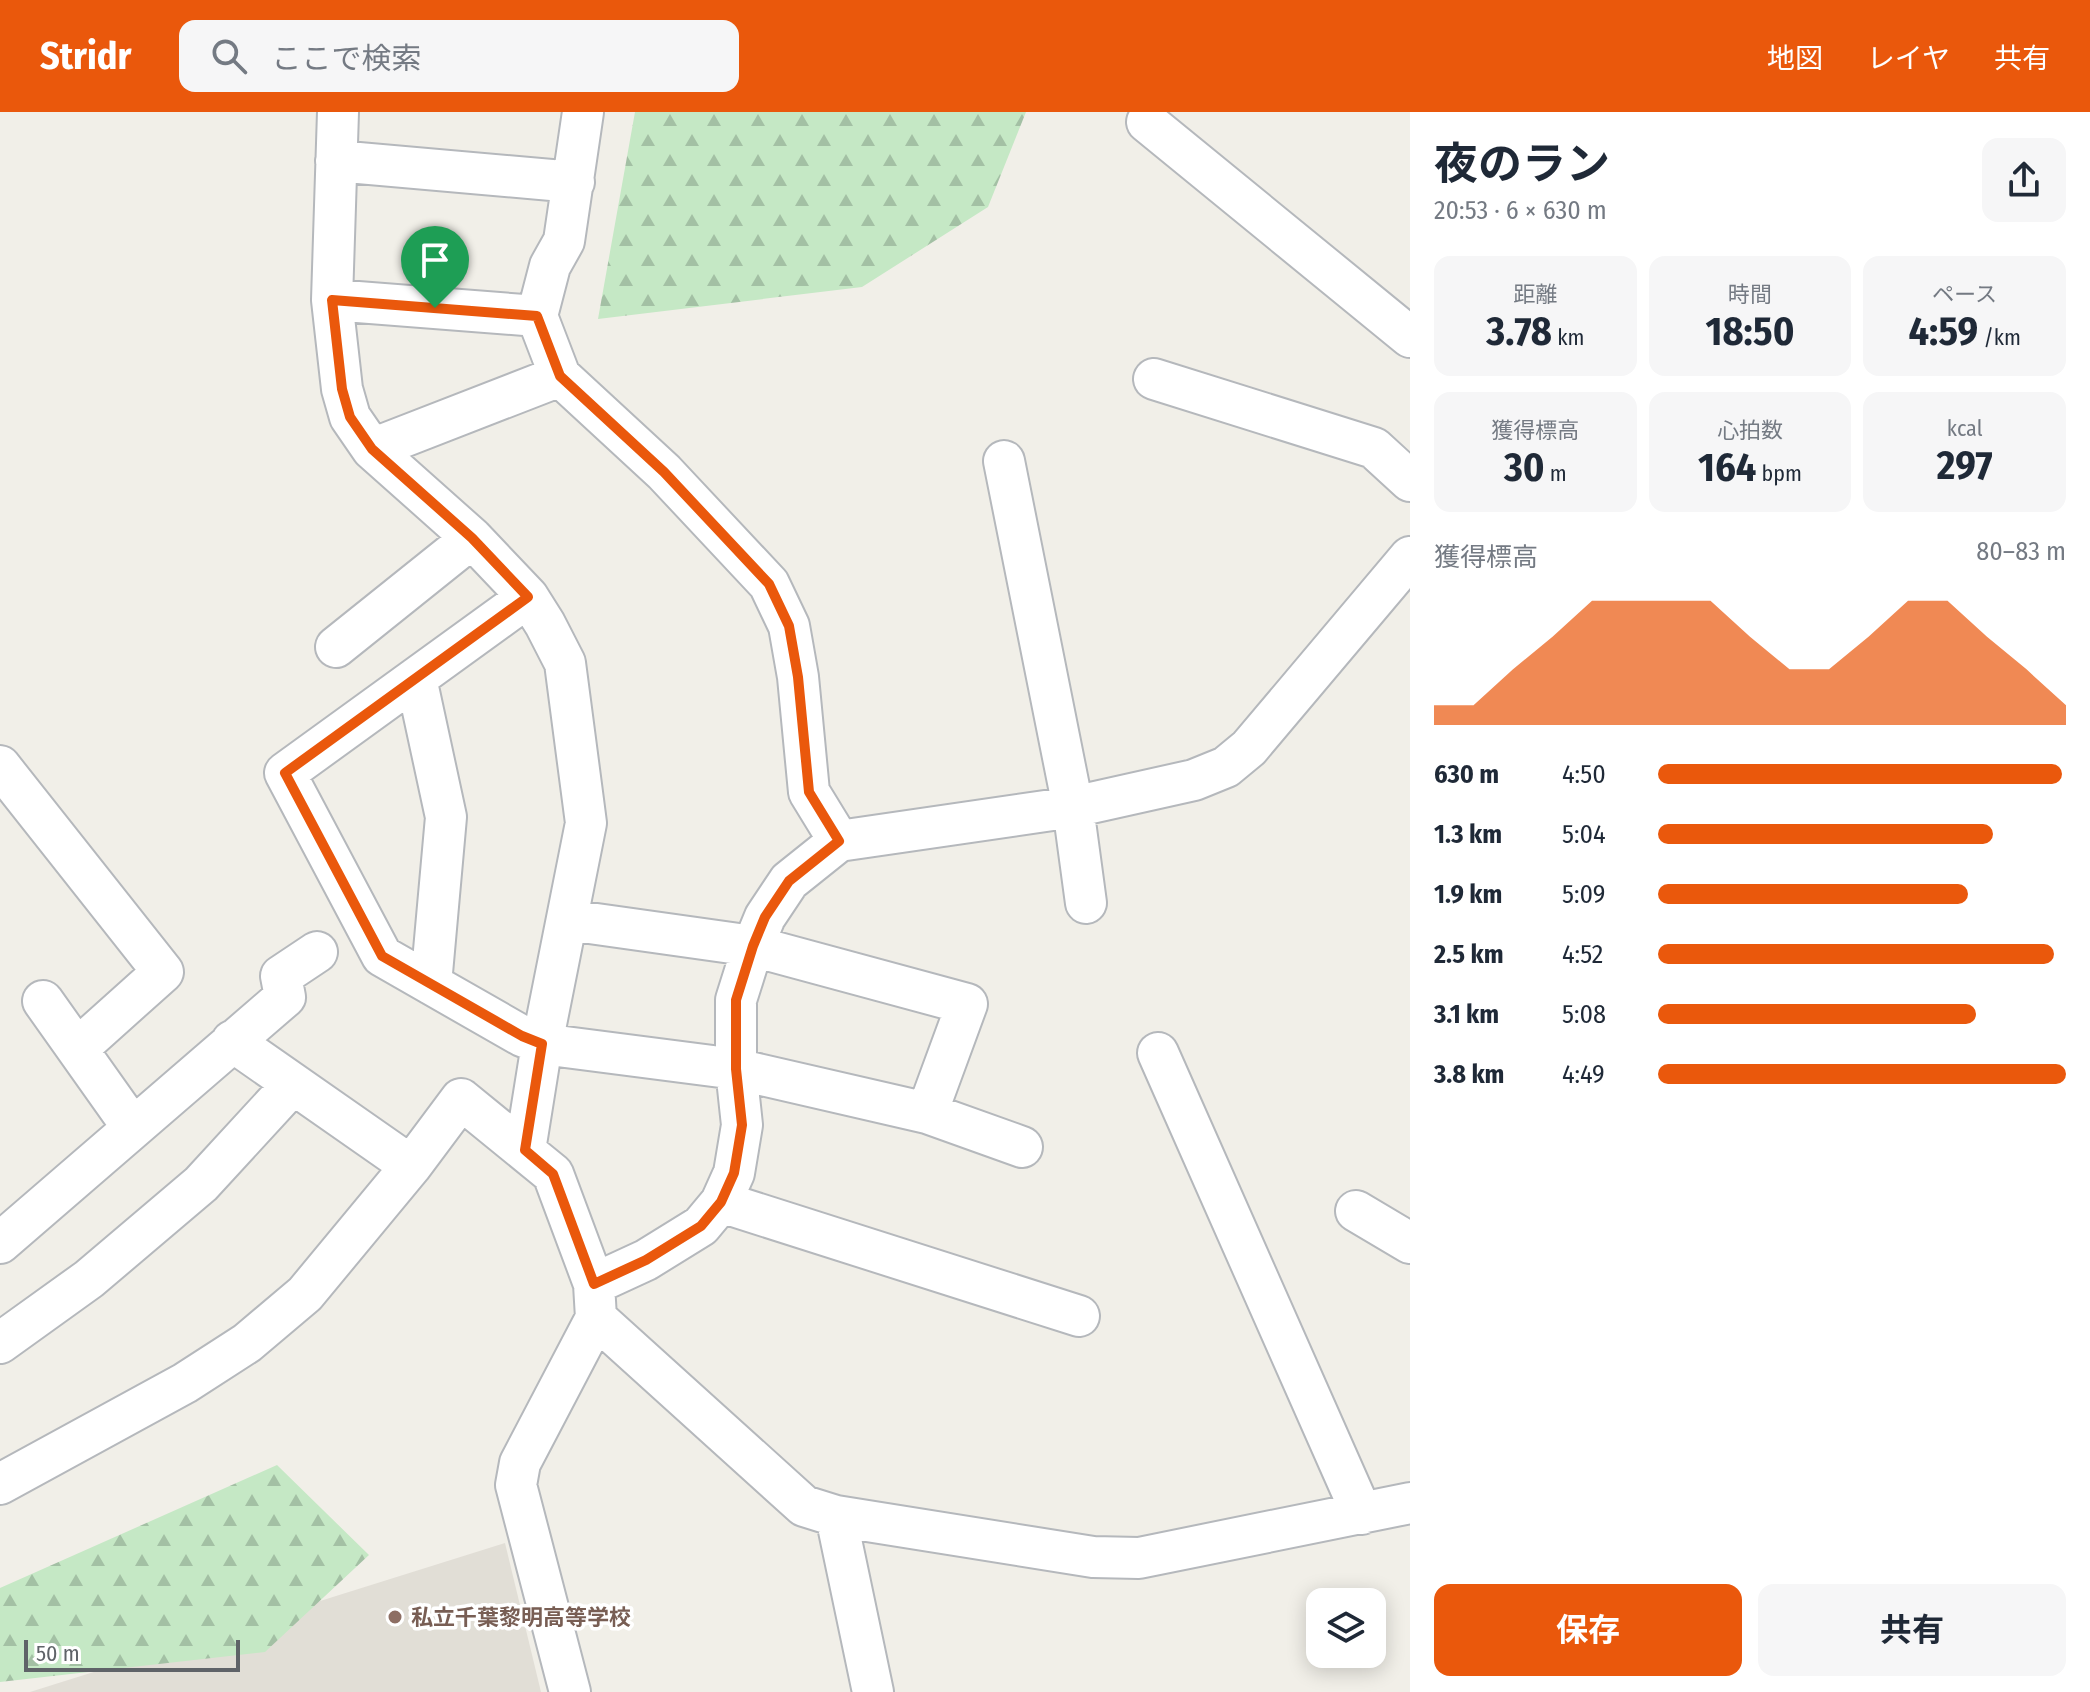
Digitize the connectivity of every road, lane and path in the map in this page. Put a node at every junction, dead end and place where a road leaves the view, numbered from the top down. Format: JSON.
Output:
{"nodes":[{"id":1,"x":338,"y":112,"type":"edge"},
{"id":2,"x":583,"y":112,"type":"edge"},
{"id":3,"x":1147,"y":122,"type":"dead end"},
{"id":4,"x":336,"y":161,"type":"junction"},
{"id":5,"x":574,"y":182,"type":"junction"},
{"id":6,"x":332,"y":300,"type":"junction"},
{"id":7,"x":537,"y":316,"type":"junction"},
{"id":8,"x":1410,"y":337,"type":"edge"},
{"id":9,"x":560,"y":376,"type":"junction"},
{"id":10,"x":1154,"y":379,"type":"dead end"},
{"id":11,"x":372,"y":449,"type":"junction"},
{"id":12,"x":1004,"y":461,"type":"dead end"},
{"id":13,"x":1410,"y":481,"type":"edge"},
{"id":14,"x":472,"y":538,"type":"junction"},
{"id":15,"x":1410,"y":557,"type":"edge"},
{"id":16,"x":528,"y":597,"type":"junction"},
{"id":17,"x":336,"y":647,"type":"dead end"},
{"id":18,"x":416,"y":678,"type":"junction"},
{"id":19,"x":0,"y":766,"type":"edge"},
{"id":20,"x":1073,"y":807,"type":"junction"},
{"id":21,"x":839,"y":841,"type":"junction"},
{"id":22,"x":1086,"y":903,"type":"dead end"},
{"id":23,"x":568,"y":920,"type":"junction"},
{"id":24,"x":753,"y":946,"type":"junction"},
{"id":25,"x":317,"y":952,"type":"dead end"},
{"id":26,"x":431,"y":984,"type":"junction"},
{"id":27,"x":43,"y":1001,"type":"dead end"},
{"id":28,"x":232,"y":1041,"type":"junction"},
{"id":29,"x":542,"y":1044,"type":"junction"},
{"id":30,"x":77,"y":1049,"type":"junction"},
{"id":31,"x":1158,"y":1053,"type":"dead end"},
{"id":32,"x":736,"y":1069,"type":"junction"},
{"id":33,"x":292,"y":1085,"type":"junction"},
{"id":34,"x":927,"y":1113,"type":"junction"},
{"id":35,"x":133,"y":1128,"type":"junction"},
{"id":36,"x":1022,"y":1147,"type":"dead end"},
{"id":37,"x":525,"y":1150,"type":"junction"},
{"id":38,"x":411,"y":1166,"type":"junction"},
{"id":39,"x":721,"y":1202,"type":"junction"},
{"id":40,"x":1356,"y":1211,"type":"dead end"},
{"id":41,"x":0,"y":1243,"type":"edge"},
{"id":42,"x":1410,"y":1243,"type":"edge"},
{"id":43,"x":595,"y":1301,"type":"junction"},
{"id":44,"x":1079,"y":1316,"type":"dead end"},
{"id":45,"x":0,"y":1343,"type":"edge"},
{"id":46,"x":0,"y":1484,"type":"edge"},
{"id":47,"x":1410,"y":1503,"type":"edge"},
{"id":48,"x":1362,"y":1514,"type":"junction"},
{"id":49,"x":836,"y":1516,"type":"junction"},
{"id":50,"x":570,"y":1692,"type":"edge"},
{"id":51,"x":873,"y":1692,"type":"edge"}],
"edges":[{"from":1,"to":4,"type":"street"},
{"from":2,"to":5,"type":"street"},
{"from":3,"to":8,"type":"street"},
{"from":4,"to":5,"type":"street"},
{"from":4,"to":6,"type":"street"},
{"from":5,"to":7,"type":"street"},
{"from":6,"to":7,"type":"street"},
{"from":6,"to":11,"type":"street"},
{"from":7,"to":9,"type":"street"},
{"from":9,"to":11,"type":"street"},
{"from":9,"to":21,"type":"street"},
{"from":10,"to":13,"type":"street"},
{"from":11,"to":14,"type":"street"},
{"from":12,"to":20,"type":"street"},
{"from":14,"to":16,"type":"street"},
{"from":14,"to":17,"type":"street"},
{"from":15,"to":20,"type":"street"},
{"from":16,"to":18,"type":"street"},
{"from":16,"to":23,"type":"street"},
{"from":18,"to":26,"type":"street"},
{"from":18,"to":26,"type":"street"},
{"from":19,"to":30,"type":"street"},
{"from":20,"to":21,"type":"street"},
{"from":20,"to":22,"type":"street"},
{"from":21,"to":24,"type":"street"},
{"from":23,"to":24,"type":"street"},
{"from":23,"to":29,"type":"street"},
{"from":24,"to":32,"type":"street"},
{"from":24,"to":34,"type":"street"},
{"from":25,"to":28,"type":"street"},
{"from":26,"to":29,"type":"street"},
{"from":27,"to":30,"type":"street"},
{"from":28,"to":33,"type":"street"},
{"from":28,"to":35,"type":"street"},
{"from":29,"to":32,"type":"street"},
{"from":29,"to":37,"type":"street"},
{"from":30,"to":35,"type":"street"},
{"from":31,"to":48,"type":"street"},
{"from":32,"to":34,"type":"street"},
{"from":32,"to":39,"type":"street"},
{"from":33,"to":38,"type":"street"},
{"from":33,"to":45,"type":"street"},
{"from":34,"to":36,"type":"street"},
{"from":35,"to":41,"type":"street"},
{"from":37,"to":38,"type":"street"},
{"from":37,"to":43,"type":"street"},
{"from":38,"to":46,"type":"street"},
{"from":39,"to":43,"type":"street"},
{"from":39,"to":44,"type":"street"},
{"from":40,"to":42,"type":"street"},
{"from":43,"to":49,"type":"street"},
{"from":43,"to":50,"type":"street"},
{"from":47,"to":48,"type":"street"},
{"from":48,"to":49,"type":"street"},
{"from":49,"to":51,"type":"street"}]}
